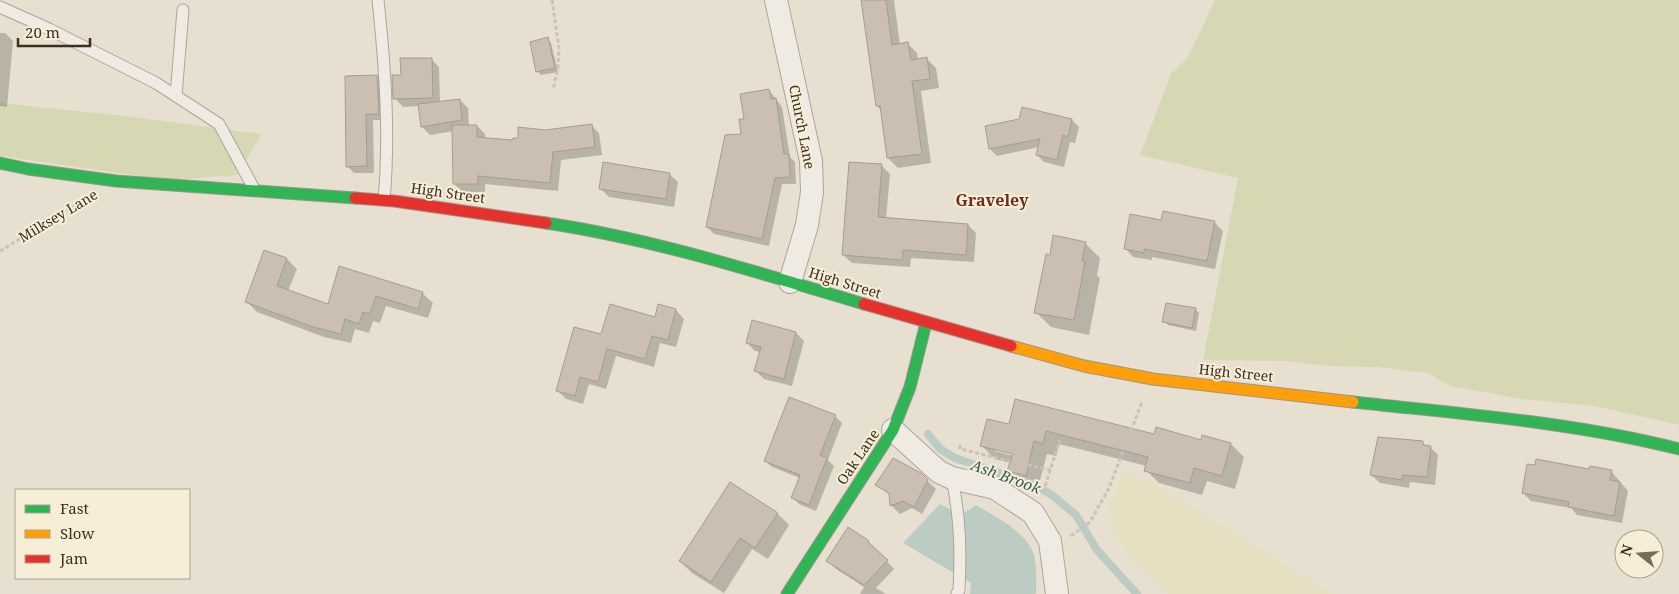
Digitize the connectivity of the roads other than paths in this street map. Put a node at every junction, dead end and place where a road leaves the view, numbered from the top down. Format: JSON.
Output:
{"nodes":[{"id":1,"x":378,"y":0,"type":"edge"},
{"id":2,"x":776,"y":0,"type":"edge"},
{"id":3,"x":0,"y":8,"type":"edge"},
{"id":4,"x":183,"y":10,"type":"dead end"},
{"id":5,"x":176,"y":96,"type":"junction"},
{"id":6,"x":0,"y":163,"type":"edge"},
{"id":7,"x":255,"y":191,"type":"junction"},
{"id":8,"x":384,"y":200,"type":"junction"},
{"id":9,"x":790,"y":282,"type":"junction"},
{"id":10,"x":926,"y":324,"type":"junction"},
{"id":11,"x":894,"y":430,"type":"junction"},
{"id":12,"x":1679,"y":449,"type":"edge"},
{"id":13,"x":952,"y":478,"type":"junction"},
{"id":14,"x":788,"y":594,"type":"edge"},
{"id":15,"x":957,"y":594,"type":"edge"},
{"id":16,"x":1056,"y":594,"type":"edge"}],
"edges":[{"from":1,"to":8,"type":"lane"},
{"from":2,"to":9,"type":"street","name":"Church Lane"},
{"from":3,"to":5,"type":"lane"},
{"from":4,"to":5,"type":"lane"},
{"from":5,"to":7,"type":"lane"},
{"from":6,"to":7,"type":"main road","name":"High Street"},
{"from":7,"to":8,"type":"main road","name":"High Street"},
{"from":8,"to":9,"type":"main road","name":"High Street"},
{"from":9,"to":10,"type":"main road","name":"High Street"},
{"from":10,"to":11,"type":"main road","name":"Oak Lane"},
{"from":10,"to":12,"type":"main road","name":"High Street"},
{"from":11,"to":13,"type":"street"},
{"from":11,"to":14,"type":"main road","name":"Oak Lane"},
{"from":13,"to":15,"type":"lane"},
{"from":13,"to":16,"type":"street"}]}
